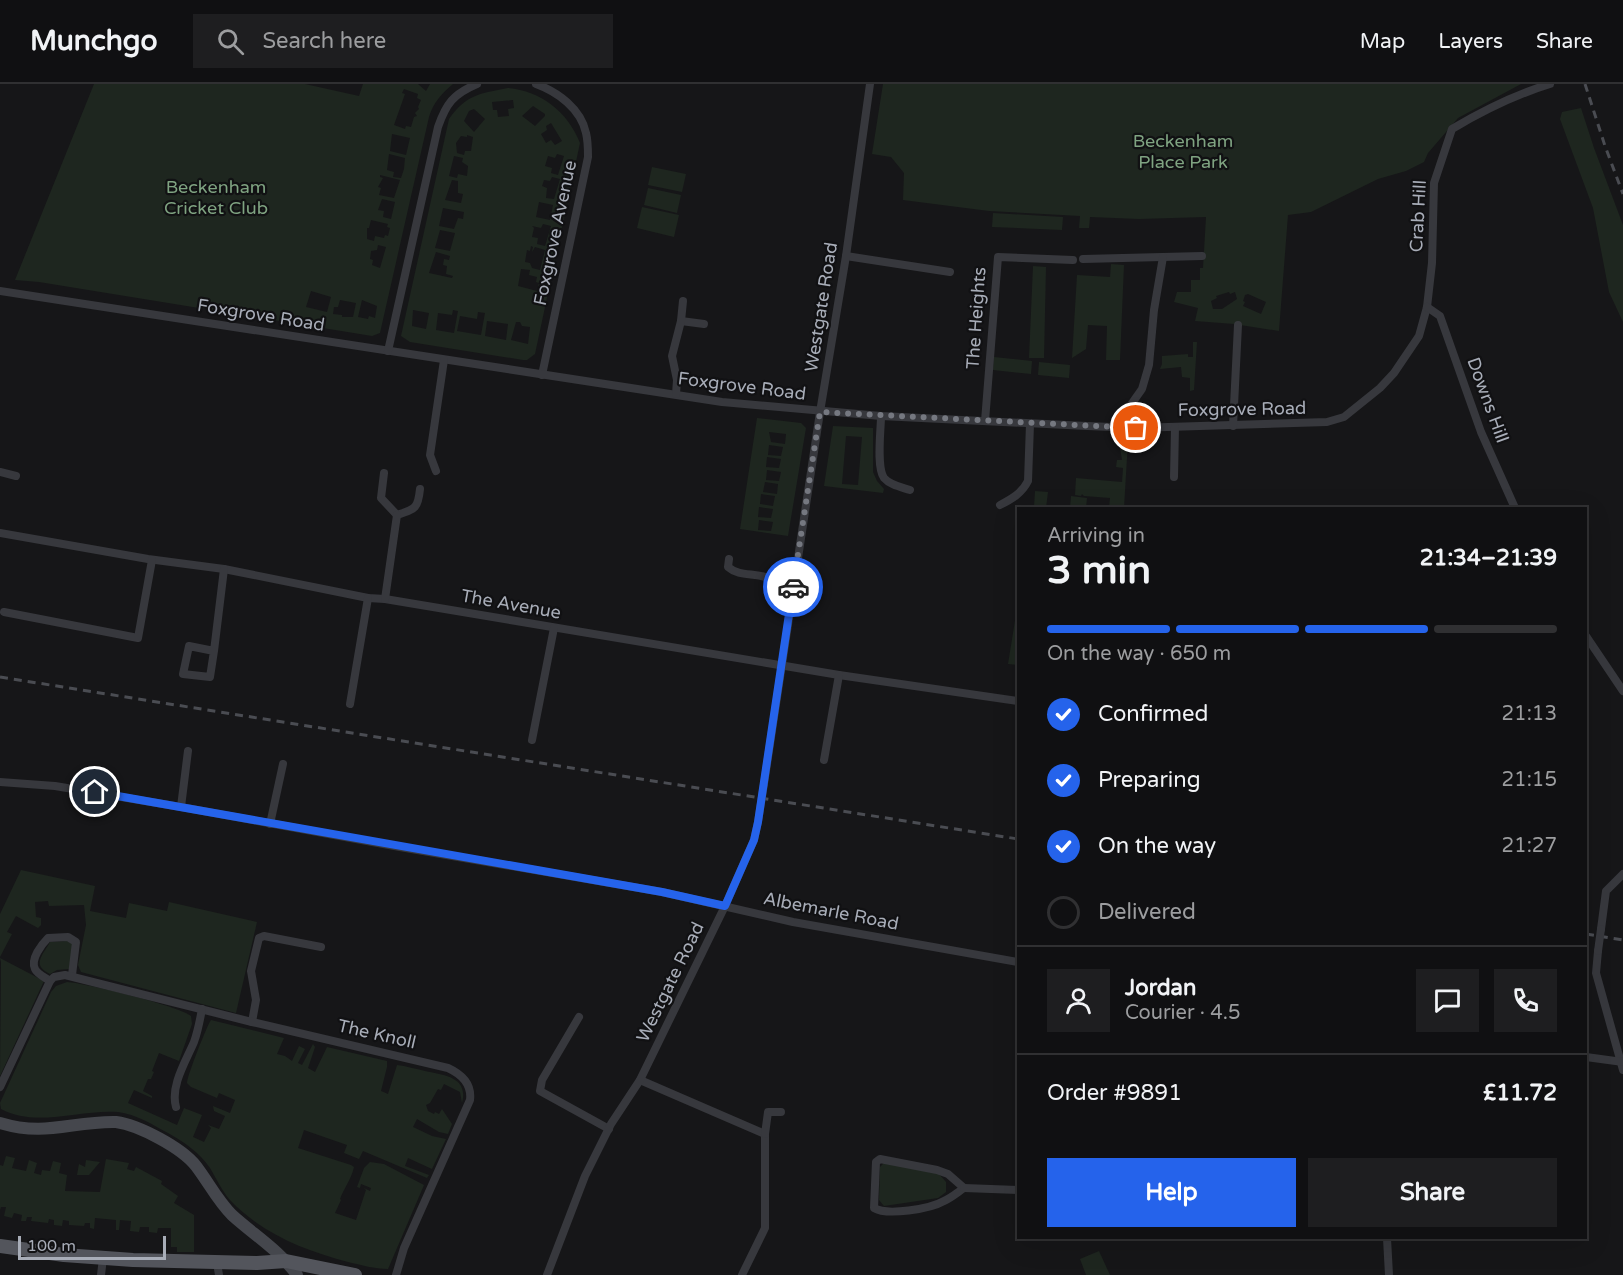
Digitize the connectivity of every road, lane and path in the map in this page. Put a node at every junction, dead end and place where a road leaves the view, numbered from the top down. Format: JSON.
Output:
{"nodes":[{"id":1,"x":477,"y":84,"type":"edge"},
{"id":2,"x":536,"y":84,"type":"edge"},
{"id":3,"x":870,"y":84,"type":"edge"},
{"id":4,"x":1550,"y":84,"type":"edge"},
{"id":5,"x":846,"y":256,"type":"junction"},
{"id":6,"x":1202,"y":256,"type":"dead end"},
{"id":7,"x":1163,"y":257,"type":"junction"},
{"id":8,"x":1083,"y":259,"type":"dead end"},
{"id":9,"x":1073,"y":260,"type":"dead end"},
{"id":10,"x":950,"y":272,"type":"dead end"},
{"id":11,"x":0,"y":291,"type":"edge"},
{"id":12,"x":683,"y":301,"type":"dead end"},
{"id":13,"x":1427,"y":307,"type":"junction"},
{"id":14,"x":681,"y":321,"type":"junction"},
{"id":15,"x":704,"y":324,"type":"dead end"},
{"id":16,"x":1238,"y":325,"type":"dead end"},
{"id":17,"x":388,"y":351,"type":"junction"},
{"id":18,"x":444,"y":360,"type":"junction"},
{"id":19,"x":542,"y":375,"type":"junction"},
{"id":20,"x":676,"y":394,"type":"junction"},
{"id":21,"x":820,"y":412,"type":"junction"},
{"id":22,"x":881,"y":416,"type":"junction"},
{"id":23,"x":985,"y":421,"type":"junction"},
{"id":24,"x":1030,"y":424,"type":"junction"},
{"id":25,"x":1233,"y":426,"type":"junction"},
{"id":26,"x":1175,"y":427,"type":"junction"},
{"id":27,"x":1129,"y":428,"type":"junction"},
{"id":28,"x":436,"y":471,"type":"dead end"},
{"id":29,"x":0,"y":472,"type":"edge"},
{"id":30,"x":384,"y":473,"type":"dead end"},
{"id":31,"x":16,"y":476,"type":"dead end"},
{"id":32,"x":1174,"y":477,"type":"dead end"},
{"id":33,"x":420,"y":489,"type":"dead end"},
{"id":34,"x":910,"y":490,"type":"dead end"},
{"id":35,"x":1000,"y":506,"type":"dead end"},
{"id":36,"x":1515,"y":507,"type":"edge"},
{"id":37,"x":397,"y":515,"type":"junction"},
{"id":38,"x":0,"y":533,"type":"edge"},
{"id":39,"x":152,"y":560,"type":"junction"},
{"id":40,"x":729,"y":560,"type":"dead end"},
{"id":41,"x":224,"y":569,"type":"junction"},
{"id":42,"x":793,"y":584,"type":"junction"},
{"id":43,"x":368,"y":598,"type":"junction"},
{"id":44,"x":385,"y":599,"type":"junction"},
{"id":45,"x":4,"y":612,"type":"dead end"},
{"id":46,"x":554,"y":628,"type":"junction"},
{"id":47,"x":1587,"y":637,"type":"edge"},
{"id":48,"x":214,"y":651,"type":"junction"},
{"id":49,"x":781,"y":665,"type":"junction"},
{"id":50,"x":839,"y":675,"type":"junction"},
{"id":51,"x":1623,"y":691,"type":"edge"},
{"id":52,"x":1017,"y":701,"type":"edge"},
{"id":53,"x":350,"y":704,"type":"dead end"},
{"id":54,"x":532,"y":740,"type":"dead end"},
{"id":55,"x":188,"y":751,"type":"dead end"},
{"id":56,"x":824,"y":760,"type":"dead end"},
{"id":57,"x":283,"y":764,"type":"dead end"},
{"id":58,"x":0,"y":782,"type":"edge"},
{"id":59,"x":181,"y":807,"type":"junction"},
{"id":60,"x":270,"y":824,"type":"junction"},
{"id":61,"x":1623,"y":874,"type":"edge"},
{"id":62,"x":725,"y":906,"type":"junction"},
{"id":63,"x":321,"y":947,"type":"dead end"},
{"id":64,"x":1017,"y":962,"type":"edge"},
{"id":65,"x":72,"y":975,"type":"junction"},
{"id":66,"x":50,"y":981,"type":"junction"},
{"id":67,"x":202,"y":1009,"type":"junction"},
{"id":68,"x":579,"y":1017,"type":"dead end"},
{"id":69,"x":252,"y":1022,"type":"junction"},
{"id":70,"x":1587,"y":1057,"type":"edge"},
{"id":71,"x":1621,"y":1061,"type":"edge"},
{"id":72,"x":1623,"y":1070,"type":"edge"},
{"id":73,"x":640,"y":1080,"type":"junction"},
{"id":74,"x":0,"y":1087,"type":"edge"},
{"id":75,"x":176,"y":1107,"type":"dead end"},
{"id":76,"x":781,"y":1112,"type":"dead end"},
{"id":77,"x":0,"y":1123,"type":"edge"},
{"id":78,"x":609,"y":1129,"type":"junction"},
{"id":79,"x":765,"y":1134,"type":"junction"},
{"id":80,"x":964,"y":1188,"type":"junction"},
{"id":81,"x":1017,"y":1190,"type":"edge"},
{"id":82,"x":1387,"y":1239,"type":"edge"},
{"id":83,"x":0,"y":1246,"type":"edge"},
{"id":84,"x":103,"y":1258,"type":"junction"},
{"id":85,"x":286,"y":1261,"type":"junction"},
{"id":86,"x":218,"y":1269,"type":"edge"},
{"id":87,"x":101,"y":1275,"type":"edge"},
{"id":88,"x":297,"y":1275,"type":"edge"},
{"id":89,"x":355,"y":1275,"type":"edge"},
{"id":90,"x":396,"y":1275,"type":"edge"},
{"id":91,"x":547,"y":1275,"type":"edge"},
{"id":92,"x":742,"y":1275,"type":"edge"},
{"id":93,"x":1389,"y":1275,"type":"edge"}],
"edges":[{"from":1,"to":17,"type":"street"},
{"from":2,"to":19,"type":"street","name":"Foxgrove Avenue"},
{"from":3,"to":5,"type":"street","name":"Westgate Road"},
{"from":4,"to":13,"type":"street","name":"Crab Hill"},
{"from":5,"to":10,"type":"street"},
{"from":5,"to":21,"type":"street","name":"Westgate Road"},
{"from":6,"to":7,"type":"street"},
{"from":7,"to":8,"type":"street"},
{"from":7,"to":27,"type":"street"},
{"from":9,"to":23,"type":"street","name":"The Heights"},
{"from":11,"to":17,"type":"street","name":"Foxgrove Road"},
{"from":12,"to":14,"type":"street"},
{"from":13,"to":25,"type":"street","name":"Foxgrove Road"},
{"from":13,"to":36,"type":"street","name":"Downs Hill"},
{"from":14,"to":15,"type":"street"},
{"from":14,"to":20,"type":"street"},
{"from":16,"to":25,"type":"street"},
{"from":17,"to":18,"type":"street","name":"Foxgrove Road"},
{"from":18,"to":19,"type":"street","name":"Foxgrove Road"},
{"from":18,"to":28,"type":"street"},
{"from":19,"to":20,"type":"street","name":"Foxgrove Road"},
{"from":20,"to":21,"type":"street","name":"Foxgrove Road"},
{"from":21,"to":22,"type":"street","name":"Foxgrove Road"},
{"from":21,"to":42,"type":"street","name":"Westgate Road"},
{"from":22,"to":23,"type":"street","name":"Foxgrove Road"},
{"from":22,"to":34,"type":"street"},
{"from":23,"to":24,"type":"street","name":"Foxgrove Road"},
{"from":24,"to":27,"type":"street","name":"Foxgrove Road"},
{"from":24,"to":35,"type":"street"},
{"from":25,"to":26,"type":"street","name":"Foxgrove Road"},
{"from":26,"to":27,"type":"street","name":"Foxgrove Road"},
{"from":26,"to":32,"type":"street"},
{"from":29,"to":31,"type":"street"},
{"from":30,"to":37,"type":"street"},
{"from":33,"to":37,"type":"street"},
{"from":37,"to":44,"type":"street"},
{"from":38,"to":39,"type":"street","name":"The Avenue"},
{"from":39,"to":41,"type":"street","name":"The Avenue"},
{"from":39,"to":45,"type":"street"},
{"from":40,"to":42,"type":"street"},
{"from":41,"to":43,"type":"street","name":"The Avenue"},
{"from":41,"to":48,"type":"street"},
{"from":42,"to":49,"type":"street","name":"Westgate Road"},
{"from":43,"to":44,"type":"street","name":"The Avenue"},
{"from":43,"to":53,"type":"street"},
{"from":44,"to":46,"type":"street","name":"The Avenue"},
{"from":46,"to":49,"type":"street","name":"The Avenue"},
{"from":46,"to":54,"type":"street"},
{"from":47,"to":51,"type":"street"},
{"from":48,"to":48,"type":"street"},
{"from":49,"to":50,"type":"street","name":"The Avenue"},
{"from":49,"to":62,"type":"street","name":"Westgate Road","bridge":true},
{"from":50,"to":52,"type":"street","name":"The Avenue"},
{"from":50,"to":56,"type":"street"},
{"from":55,"to":59,"type":"street"},
{"from":57,"to":60,"type":"street"},
{"from":58,"to":59,"type":"street","name":"Albemarle Road"},
{"from":59,"to":60,"type":"street","name":"Albemarle Road"},
{"from":60,"to":62,"type":"street","name":"Albemarle Road"},
{"from":61,"to":71,"type":"street","bridge":true},
{"from":62,"to":64,"type":"street","name":"Albemarle Road"},
{"from":62,"to":73,"type":"street","name":"Westgate Road"},
{"from":63,"to":69,"type":"street"},
{"from":65,"to":66,"type":"street","name":"The Knoll"},
{"from":65,"to":66,"type":"street"},
{"from":65,"to":67,"type":"street","name":"The Knoll"},
{"from":66,"to":74,"type":"street"},
{"from":67,"to":69,"type":"street","name":"The Knoll"},
{"from":67,"to":75,"type":"street"},
{"from":68,"to":78,"type":"street"},
{"from":69,"to":90,"type":"street","name":"The Knoll"},
{"from":70,"to":71,"type":"street"},
{"from":71,"to":72,"type":"street"},
{"from":73,"to":78,"type":"street","name":"Westgate Road"},
{"from":73,"to":79,"type":"street"},
{"from":76,"to":79,"type":"street"},
{"from":77,"to":85,"type":"main road"},
{"from":78,"to":91,"type":"street","name":"Westgate Road"},
{"from":79,"to":92,"type":"street"},
{"from":80,"to":80,"type":"street"},
{"from":80,"to":81,"type":"street"},
{"from":82,"to":93,"type":"street"},
{"from":83,"to":84,"type":"main road"},
{"from":84,"to":86,"type":"main road"},
{"from":84,"to":87,"type":"street"},
{"from":85,"to":86,"type":"main road"},
{"from":85,"to":88,"type":"main road"},
{"from":85,"to":89,"type":"main road"}]}
